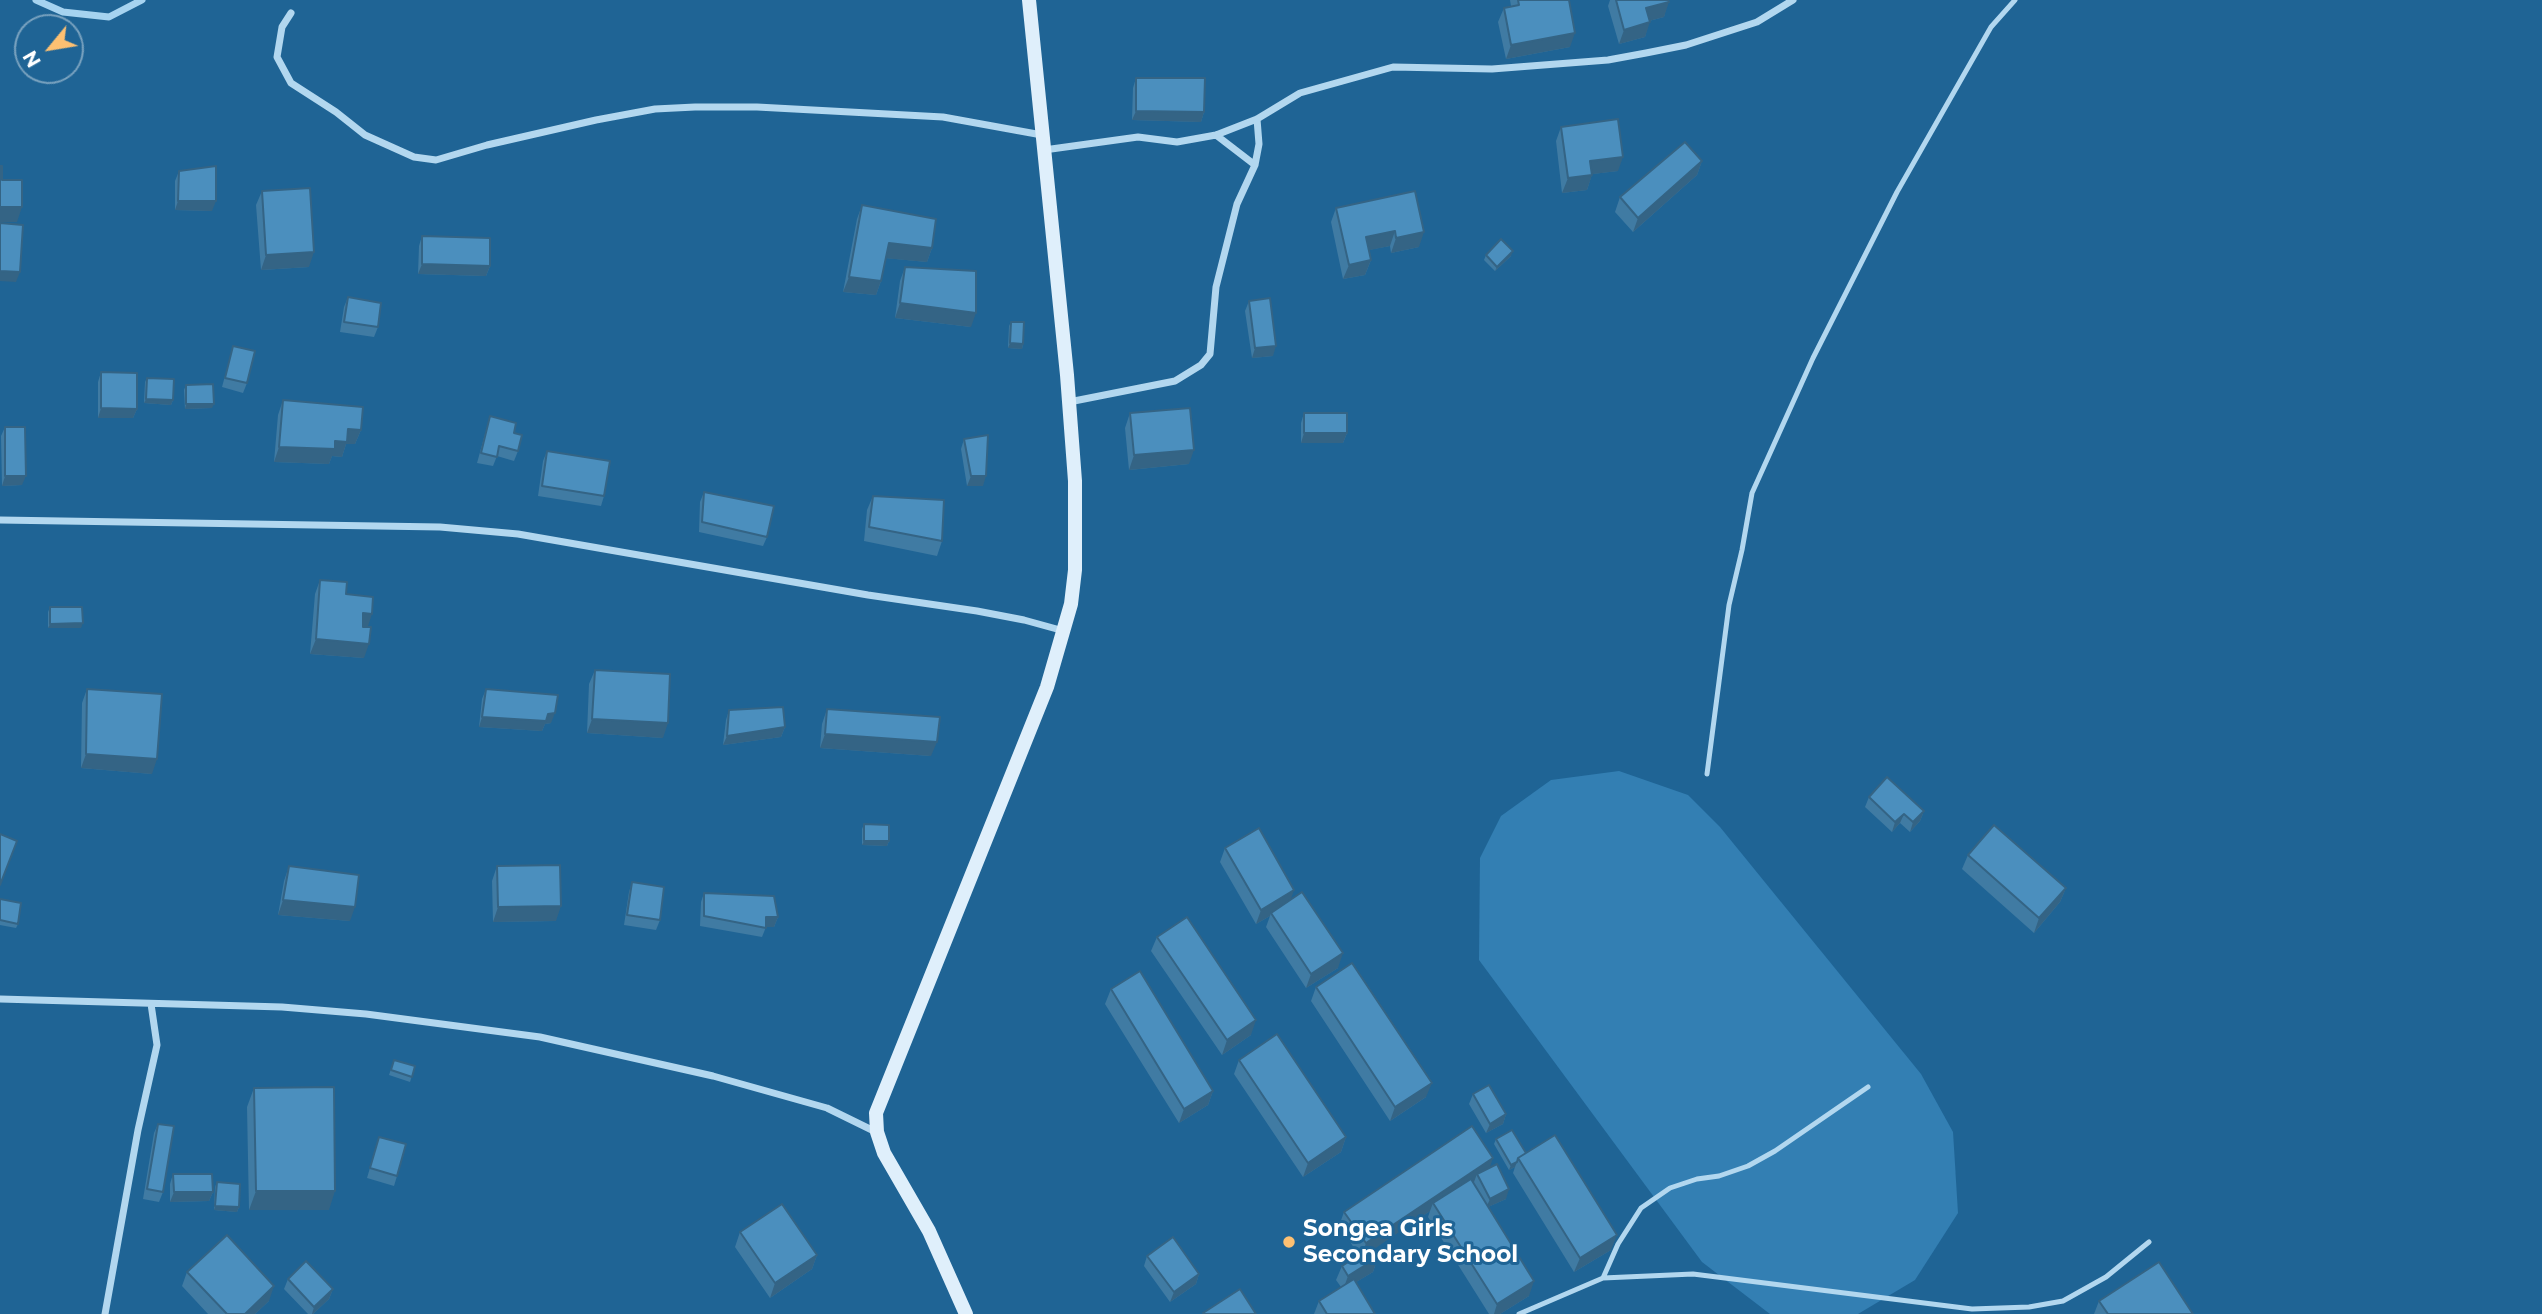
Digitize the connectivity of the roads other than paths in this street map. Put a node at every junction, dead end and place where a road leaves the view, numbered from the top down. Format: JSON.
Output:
{"nodes":[{"id":1,"x":1029,"y":0,"type":"edge"},
{"id":2,"x":1793,"y":0,"type":"edge"},
{"id":3,"x":2015,"y":0,"type":"edge"},
{"id":4,"x":291,"y":13,"type":"dead end"},
{"id":5,"x":1257,"y":119,"type":"junction"},
{"id":6,"x":1216,"y":135,"type":"junction"},
{"id":7,"x":1043,"y":143,"type":"junction"},
{"id":8,"x":1255,"y":164,"type":"junction"},
{"id":9,"x":1069,"y":402,"type":"junction"},
{"id":10,"x":0,"y":520,"type":"edge"},
{"id":11,"x":1065,"y":631,"type":"junction"},
{"id":12,"x":1707,"y":774,"type":"dead end"},
{"id":13,"x":0,"y":999,"type":"edge"},
{"id":14,"x":151,"y":1004,"type":"junction"},
{"id":15,"x":1868,"y":1087,"type":"dead end"},
{"id":16,"x":877,"y":1132,"type":"junction"},
{"id":17,"x":2149,"y":1242,"type":"dead end"},
{"id":18,"x":1603,"y":1278,"type":"junction"},
{"id":19,"x":105,"y":1314,"type":"edge"},
{"id":20,"x":967,"y":1314,"type":"edge"},
{"id":21,"x":1519,"y":1314,"type":"edge"}],
"edges":[{"from":1,"to":7,"type":"street"},
{"from":2,"to":5,"type":"street"},
{"from":3,"to":12,"type":"lane"},
{"from":4,"to":7,"type":"street"},
{"from":5,"to":6,"type":"street"},
{"from":5,"to":8,"type":"street"},
{"from":6,"to":7,"type":"street"},
{"from":6,"to":8,"type":"street"},
{"from":7,"to":9,"type":"street"},
{"from":8,"to":9,"type":"street"},
{"from":9,"to":11,"type":"street"},
{"from":10,"to":11,"type":"street"},
{"from":11,"to":16,"type":"street"},
{"from":13,"to":14,"type":"street"},
{"from":14,"to":16,"type":"street"},
{"from":14,"to":19,"type":"street"},
{"from":15,"to":18,"type":"lane"},
{"from":16,"to":20,"type":"street"},
{"from":17,"to":18,"type":"lane"},
{"from":18,"to":21,"type":"lane"}]}
